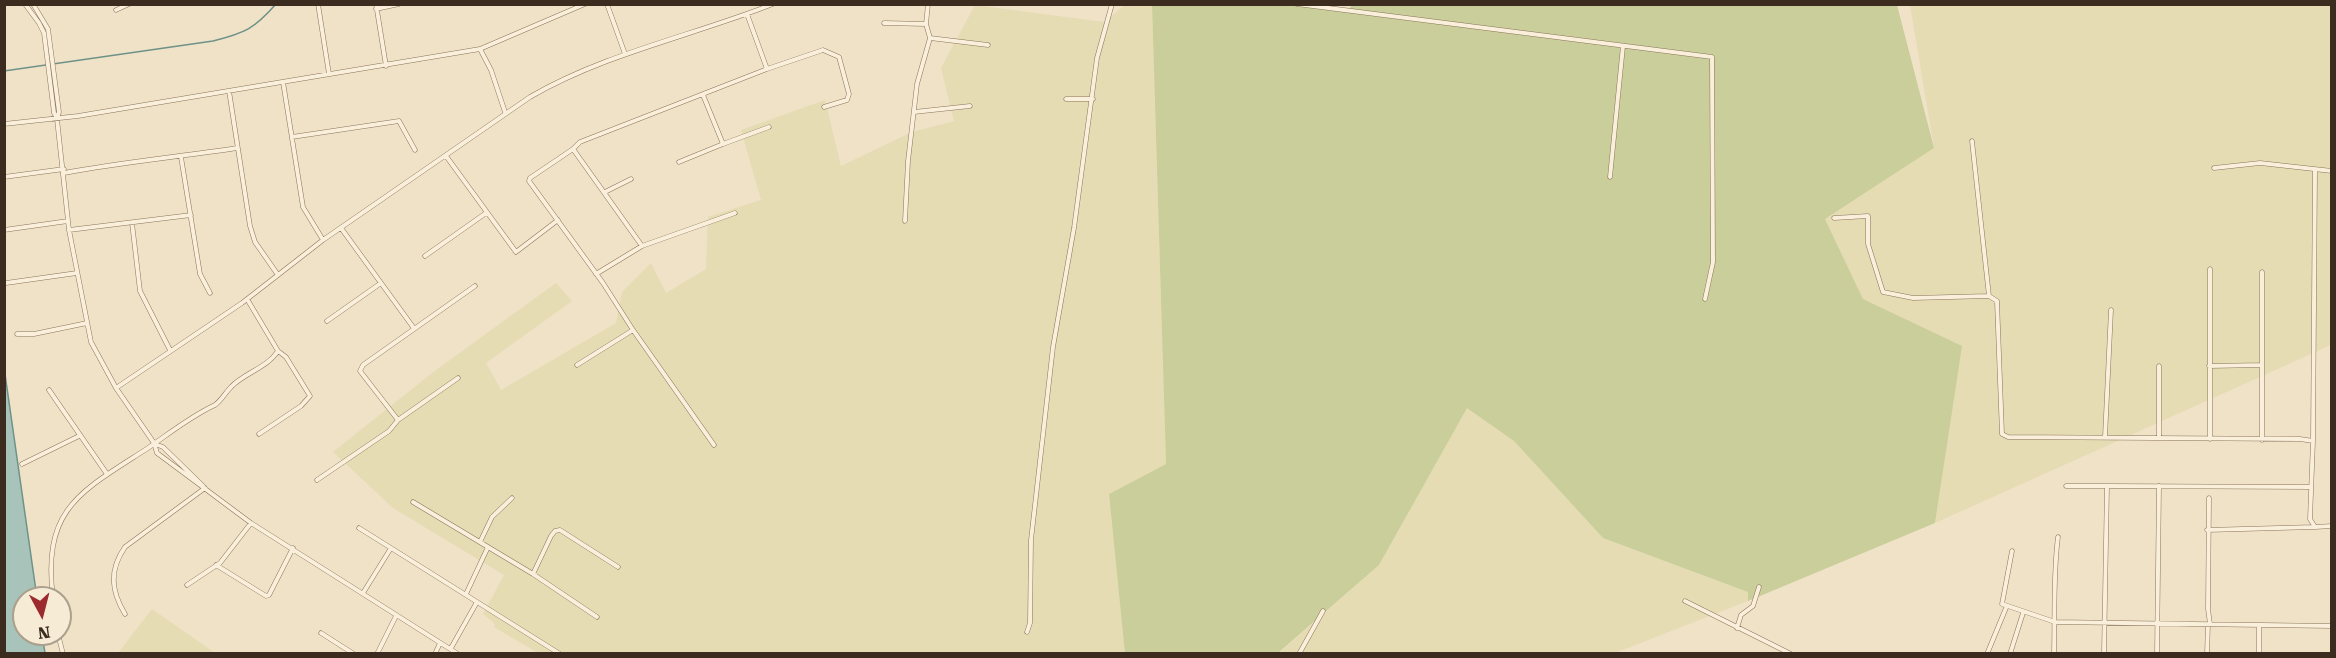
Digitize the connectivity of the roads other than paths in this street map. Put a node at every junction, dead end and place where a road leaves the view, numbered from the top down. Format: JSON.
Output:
{"nodes":[{"id":1,"x":25,"y":4,"type":"edge"},
{"id":2,"x":33,"y":4,"type":"edge"},
{"id":3,"x":129,"y":4,"type":"edge"},
{"id":4,"x":318,"y":4,"type":"edge"},
{"id":5,"x":399,"y":4,"type":"edge"},
{"id":6,"x":585,"y":4,"type":"edge"},
{"id":7,"x":607,"y":4,"type":"edge"},
{"id":8,"x":773,"y":4,"type":"edge"},
{"id":9,"x":928,"y":4,"type":"edge"},
{"id":10,"x":1112,"y":4,"type":"edge"},
{"id":11,"x":1297,"y":4,"type":"edge"},
{"id":12,"x":376,"y":7,"type":"edge"},
{"id":13,"x":116,"y":10,"type":"dead end"},
{"id":14,"x":747,"y":14,"type":"junction"},
{"id":15,"x":884,"y":23,"type":"dead end"},
{"id":16,"x":926,"y":24,"type":"junction"},
{"id":17,"x":930,"y":38,"type":"junction"},
{"id":18,"x":47,"y":41,"type":"junction"},
{"id":19,"x":988,"y":45,"type":"dead end"},
{"id":20,"x":1623,"y":46,"type":"junction"},
{"id":21,"x":480,"y":49,"type":"junction"},
{"id":22,"x":626,"y":54,"type":"junction"},
{"id":23,"x":386,"y":66,"type":"junction"},
{"id":24,"x":767,"y":69,"type":"junction"},
{"id":25,"x":330,"y":74,"type":"junction"},
{"id":26,"x":283,"y":82,"type":"junction"},
{"id":27,"x":229,"y":91,"type":"junction"},
{"id":28,"x":703,"y":95,"type":"junction"},
{"id":29,"x":1066,"y":99,"type":"dead end"},
{"id":30,"x":1093,"y":99,"type":"junction"},
{"id":31,"x":970,"y":106,"type":"dead end"},
{"id":32,"x":824,"y":107,"type":"dead end"},
{"id":33,"x":914,"y":112,"type":"junction"},
{"id":34,"x":505,"y":113,"type":"junction"},
{"id":35,"x":57,"y":118,"type":"junction"},
{"id":36,"x":4,"y":124,"type":"edge"},
{"id":37,"x":769,"y":127,"type":"dead end"},
{"id":38,"x":292,"y":137,"type":"junction"},
{"id":39,"x":1972,"y":141,"type":"dead end"},
{"id":40,"x":723,"y":144,"type":"junction"},
{"id":41,"x":237,"y":148,"type":"junction"},
{"id":42,"x":573,"y":149,"type":"junction"},
{"id":43,"x":415,"y":150,"type":"dead end"},
{"id":44,"x":446,"y":156,"type":"junction"},
{"id":45,"x":181,"y":157,"type":"junction"},
{"id":46,"x":679,"y":162,"type":"dead end"},
{"id":47,"x":2214,"y":168,"type":"dead end"},
{"id":48,"x":64,"y":171,"type":"junction"},
{"id":49,"x":2315,"y":171,"type":"junction"},
{"id":50,"x":2331,"y":171,"type":"edge"},
{"id":51,"x":4,"y":177,"type":"edge"},
{"id":52,"x":1610,"y":177,"type":"dead end"},
{"id":53,"x":631,"y":179,"type":"dead end"},
{"id":54,"x":604,"y":192,"type":"junction"},
{"id":55,"x":486,"y":213,"type":"junction"},
{"id":56,"x":735,"y":213,"type":"dead end"},
{"id":57,"x":191,"y":215,"type":"junction"},
{"id":58,"x":1834,"y":218,"type":"dead end"},
{"id":59,"x":558,"y":220,"type":"junction"},
{"id":60,"x":68,"y":221,"type":"junction"},
{"id":61,"x":905,"y":221,"type":"dead end"},
{"id":62,"x":132,"y":223,"type":"junction"},
{"id":63,"x":341,"y":228,"type":"junction"},
{"id":64,"x":4,"y":230,"type":"edge"},
{"id":65,"x":69,"y":230,"type":"junction"},
{"id":66,"x":324,"y":240,"type":"junction"},
{"id":67,"x":642,"y":246,"type":"junction"},
{"id":68,"x":425,"y":256,"type":"dead end"},
{"id":69,"x":2210,"y":268,"type":"dead end"},
{"id":70,"x":2262,"y":272,"type":"dead end"},
{"id":71,"x":77,"y":273,"type":"junction"},
{"id":72,"x":596,"y":274,"type":"junction"},
{"id":73,"x":278,"y":275,"type":"junction"},
{"id":74,"x":381,"y":283,"type":"junction"},
{"id":75,"x":6,"y":284,"type":"dead end"},
{"id":76,"x":475,"y":286,"type":"dead end"},
{"id":77,"x":210,"y":293,"type":"dead end"},
{"id":78,"x":1989,"y":296,"type":"junction"},
{"id":79,"x":247,"y":299,"type":"junction"},
{"id":80,"x":1705,"y":299,"type":"dead end"},
{"id":81,"x":2111,"y":310,"type":"dead end"},
{"id":82,"x":327,"y":321,"type":"dead end"},
{"id":83,"x":87,"y":323,"type":"junction"},
{"id":84,"x":413,"y":327,"type":"junction"},
{"id":85,"x":633,"y":330,"type":"junction"},
{"id":86,"x":17,"y":334,"type":"dead end"},
{"id":87,"x":170,"y":350,"type":"junction"},
{"id":88,"x":278,"y":351,"type":"junction"},
{"id":89,"x":577,"y":365,"type":"dead end"},
{"id":90,"x":2262,"y":365,"type":"junction"},
{"id":91,"x":2159,"y":366,"type":"dead end"},
{"id":92,"x":2209,"y":366,"type":"junction"},
{"id":93,"x":458,"y":378,"type":"dead end"},
{"id":94,"x":116,"y":388,"type":"junction"},
{"id":95,"x":49,"y":390,"type":"dead end"},
{"id":96,"x":398,"y":420,"type":"junction"},
{"id":97,"x":259,"y":434,"type":"dead end"},
{"id":98,"x":79,"y":436,"type":"junction"},
{"id":99,"x":2105,"y":437,"type":"junction"},
{"id":100,"x":2159,"y":438,"type":"junction"},
{"id":101,"x":2210,"y":439,"type":"junction"},
{"id":102,"x":2262,"y":440,"type":"junction"},
{"id":103,"x":2313,"y":441,"type":"junction"},
{"id":104,"x":154,"y":443,"type":"junction"},
{"id":105,"x":714,"y":445,"type":"dead end"},
{"id":106,"x":22,"y":464,"type":"dead end"},
{"id":107,"x":107,"y":474,"type":"junction"},
{"id":108,"x":317,"y":480,"type":"dead end"},
{"id":109,"x":2066,"y":486,"type":"dead end"},
{"id":110,"x":2107,"y":486,"type":"junction"},
{"id":111,"x":2159,"y":486,"type":"junction"},
{"id":112,"x":2311,"y":487,"type":"junction"},
{"id":113,"x":205,"y":489,"type":"junction"},
{"id":114,"x":512,"y":498,"type":"dead end"},
{"id":115,"x":2210,"y":498,"type":"dead end"},
{"id":116,"x":413,"y":502,"type":"dead end"},
{"id":117,"x":251,"y":524,"type":"junction"},
{"id":118,"x":2331,"y":526,"type":"edge"},
{"id":119,"x":2315,"y":527,"type":"junction"},
{"id":120,"x":359,"y":528,"type":"dead end"},
{"id":121,"x":2207,"y":530,"type":"junction"},
{"id":122,"x":2058,"y":537,"type":"dead end"},
{"id":123,"x":480,"y":542,"type":"junction"},
{"id":124,"x":488,"y":547,"type":"junction"},
{"id":125,"x":293,"y":548,"type":"junction"},
{"id":126,"x":391,"y":548,"type":"junction"},
{"id":127,"x":2012,"y":551,"type":"dead end"},
{"id":128,"x":216,"y":565,"type":"junction"},
{"id":129,"x":618,"y":567,"type":"dead end"},
{"id":130,"x":533,"y":574,"type":"junction"},
{"id":131,"x":187,"y":585,"type":"dead end"},
{"id":132,"x":52,"y":586,"type":"edge"},
{"id":133,"x":1759,"y":587,"type":"dead end"},
{"id":134,"x":363,"y":593,"type":"junction"},
{"id":135,"x":466,"y":594,"type":"junction"},
{"id":136,"x":1684,"y":601,"type":"dead end"},
{"id":137,"x":477,"y":602,"type":"junction"},
{"id":138,"x":2006,"y":608,"type":"junction"},
{"id":139,"x":1323,"y":611,"type":"dead end"},
{"id":140,"x":2024,"y":613,"type":"junction"},
{"id":141,"x":124,"y":614,"type":"dead end"},
{"id":142,"x":396,"y":616,"type":"junction"},
{"id":143,"x":597,"y":616,"type":"dead end"},
{"id":144,"x":2105,"y":621,"type":"junction"},
{"id":145,"x":2055,"y":622,"type":"junction"},
{"id":146,"x":2157,"y":623,"type":"junction"},
{"id":147,"x":2209,"y":624,"type":"junction"},
{"id":148,"x":2259,"y":625,"type":"junction"},
{"id":149,"x":2331,"y":626,"type":"edge"},
{"id":150,"x":1737,"y":628,"type":"junction"},
{"id":151,"x":1027,"y":632,"type":"dead end"},
{"id":152,"x":321,"y":633,"type":"dead end"},
{"id":153,"x":440,"y":643,"type":"junction"},
{"id":154,"x":451,"y":649,"type":"junction"},
{"id":155,"x":354,"y":654,"type":"edge"},
{"id":156,"x":377,"y":654,"type":"edge"},
{"id":157,"x":435,"y":654,"type":"edge"},
{"id":158,"x":458,"y":654,"type":"edge"},
{"id":159,"x":560,"y":654,"type":"edge"},
{"id":160,"x":1299,"y":654,"type":"edge"},
{"id":161,"x":1791,"y":654,"type":"edge"},
{"id":162,"x":1987,"y":654,"type":"edge"},
{"id":163,"x":2010,"y":654,"type":"edge"},
{"id":164,"x":2054,"y":654,"type":"edge"},
{"id":165,"x":2104,"y":654,"type":"edge"},
{"id":166,"x":2157,"y":654,"type":"edge"},
{"id":167,"x":2207,"y":654,"type":"edge"},
{"id":168,"x":2259,"y":654,"type":"edge"}],
"edges":[{"from":1,"to":18,"type":"street"},
{"from":2,"to":18,"type":"street"},
{"from":3,"to":13,"type":"street"},
{"from":4,"to":25,"type":"street"},
{"from":5,"to":12,"type":"street"},
{"from":6,"to":21,"type":"street"},
{"from":7,"to":22,"type":"street"},
{"from":8,"to":14,"type":"street"},
{"from":9,"to":16,"type":"street"},
{"from":10,"to":30,"type":"street"},
{"from":11,"to":20,"type":"street"},
{"from":12,"to":23,"type":"street"},
{"from":14,"to":22,"type":"street"},
{"from":14,"to":24,"type":"street"},
{"from":15,"to":16,"type":"street"},
{"from":16,"to":17,"type":"street"},
{"from":17,"to":19,"type":"street"},
{"from":17,"to":33,"type":"street"},
{"from":18,"to":35,"type":"street"},
{"from":20,"to":52,"type":"street"},
{"from":20,"to":80,"type":"street"},
{"from":21,"to":23,"type":"street"},
{"from":21,"to":34,"type":"street"},
{"from":22,"to":34,"type":"street"},
{"from":23,"to":25,"type":"street"},
{"from":24,"to":28,"type":"street"},
{"from":24,"to":32,"type":"street"},
{"from":25,"to":26,"type":"street"},
{"from":26,"to":27,"type":"street"},
{"from":26,"to":38,"type":"street"},
{"from":27,"to":35,"type":"street"},
{"from":27,"to":41,"type":"street"},
{"from":28,"to":40,"type":"street"},
{"from":28,"to":42,"type":"street"},
{"from":29,"to":30,"type":"street"},
{"from":30,"to":151,"type":"street"},
{"from":31,"to":33,"type":"street"},
{"from":33,"to":61,"type":"street"},
{"from":34,"to":44,"type":"street"},
{"from":35,"to":36,"type":"street"},
{"from":35,"to":48,"type":"street"},
{"from":37,"to":40,"type":"street"},
{"from":38,"to":43,"type":"street"},
{"from":38,"to":66,"type":"street"},
{"from":39,"to":78,"type":"street"},
{"from":40,"to":46,"type":"street"},
{"from":41,"to":45,"type":"street"},
{"from":41,"to":73,"type":"street"},
{"from":42,"to":54,"type":"street"},
{"from":42,"to":59,"type":"street"},
{"from":44,"to":55,"type":"street"},
{"from":44,"to":63,"type":"street"},
{"from":45,"to":48,"type":"street"},
{"from":45,"to":57,"type":"street"},
{"from":47,"to":49,"type":"street"},
{"from":48,"to":51,"type":"street"},
{"from":48,"to":60,"type":"street"},
{"from":49,"to":50,"type":"street"},
{"from":49,"to":103,"type":"street"},
{"from":53,"to":54,"type":"street"},
{"from":54,"to":67,"type":"street"},
{"from":55,"to":59,"type":"street"},
{"from":55,"to":68,"type":"street"},
{"from":56,"to":67,"type":"street"},
{"from":57,"to":62,"type":"street"},
{"from":57,"to":77,"type":"street"},
{"from":58,"to":78,"type":"street"},
{"from":59,"to":72,"type":"street"},
{"from":60,"to":64,"type":"street"},
{"from":60,"to":65,"type":"street"},
{"from":62,"to":65,"type":"street"},
{"from":62,"to":87,"type":"street"},
{"from":63,"to":66,"type":"street"},
{"from":63,"to":74,"type":"street"},
{"from":65,"to":71,"type":"street"},
{"from":66,"to":73,"type":"street"},
{"from":67,"to":72,"type":"street"},
{"from":69,"to":92,"type":"street"},
{"from":70,"to":90,"type":"street"},
{"from":71,"to":75,"type":"street"},
{"from":71,"to":83,"type":"street"},
{"from":72,"to":85,"type":"street"},
{"from":73,"to":79,"type":"street"},
{"from":74,"to":82,"type":"street"},
{"from":74,"to":84,"type":"street"},
{"from":76,"to":84,"type":"street"},
{"from":78,"to":99,"type":"street"},
{"from":79,"to":87,"type":"street"},
{"from":79,"to":88,"type":"street"},
{"from":81,"to":99,"type":"street"},
{"from":83,"to":86,"type":"street"},
{"from":83,"to":94,"type":"street"},
{"from":84,"to":96,"type":"street"},
{"from":85,"to":89,"type":"street"},
{"from":85,"to":105,"type":"street"},
{"from":87,"to":94,"type":"street"},
{"from":88,"to":97,"type":"street"},
{"from":88,"to":104,"type":"street"},
{"from":90,"to":92,"type":"street"},
{"from":90,"to":102,"type":"street"},
{"from":91,"to":100,"type":"street"},
{"from":92,"to":101,"type":"street"},
{"from":93,"to":96,"type":"street"},
{"from":94,"to":104,"type":"street"},
{"from":95,"to":98,"type":"street"},
{"from":96,"to":108,"type":"street"},
{"from":98,"to":106,"type":"street"},
{"from":98,"to":107,"type":"street"},
{"from":99,"to":100,"type":"street"},
{"from":100,"to":101,"type":"street"},
{"from":101,"to":102,"type":"street"},
{"from":102,"to":103,"type":"street"},
{"from":103,"to":112,"type":"street"},
{"from":104,"to":107,"type":"street"},
{"from":104,"to":113,"type":"street"},
{"from":104,"to":113,"type":"street"},
{"from":107,"to":132,"type":"street"},
{"from":109,"to":110,"type":"street"},
{"from":110,"to":111,"type":"street"},
{"from":110,"to":144,"type":"street"},
{"from":111,"to":112,"type":"street"},
{"from":111,"to":146,"type":"street"},
{"from":112,"to":119,"type":"street"},
{"from":113,"to":117,"type":"street"},
{"from":113,"to":141,"type":"street"},
{"from":114,"to":123,"type":"street"},
{"from":115,"to":121,"type":"street"},
{"from":116,"to":123,"type":"street"},
{"from":117,"to":125,"type":"street"},
{"from":117,"to":128,"type":"street"},
{"from":118,"to":119,"type":"street"},
{"from":119,"to":121,"type":"street"},
{"from":120,"to":126,"type":"street"},
{"from":121,"to":147,"type":"street"},
{"from":122,"to":145,"type":"street"},
{"from":123,"to":124,"type":"street"},
{"from":124,"to":130,"type":"street"},
{"from":124,"to":135,"type":"street"},
{"from":125,"to":128,"type":"street"},
{"from":125,"to":134,"type":"street"},
{"from":126,"to":134,"type":"street"},
{"from":126,"to":135,"type":"street"},
{"from":127,"to":138,"type":"street"},
{"from":128,"to":131,"type":"street"},
{"from":129,"to":130,"type":"street"},
{"from":130,"to":143,"type":"street"},
{"from":133,"to":150,"type":"street"},
{"from":134,"to":142,"type":"street"},
{"from":135,"to":137,"type":"street"},
{"from":136,"to":150,"type":"street"},
{"from":137,"to":154,"type":"street"},
{"from":137,"to":159,"type":"street"},
{"from":138,"to":140,"type":"street"},
{"from":138,"to":162,"type":"street"},
{"from":139,"to":160,"type":"street"},
{"from":140,"to":145,"type":"street"},
{"from":140,"to":163,"type":"street"},
{"from":142,"to":153,"type":"street"},
{"from":142,"to":156,"type":"street"},
{"from":144,"to":145,"type":"street"},
{"from":144,"to":146,"type":"street"},
{"from":144,"to":165,"type":"street"},
{"from":145,"to":164,"type":"street"},
{"from":146,"to":147,"type":"street"},
{"from":146,"to":166,"type":"street"},
{"from":147,"to":148,"type":"street"},
{"from":147,"to":167,"type":"street"},
{"from":148,"to":149,"type":"street"},
{"from":148,"to":168,"type":"street"},
{"from":150,"to":161,"type":"street"},
{"from":152,"to":155,"type":"street"},
{"from":153,"to":154,"type":"street"},
{"from":153,"to":157,"type":"street"},
{"from":154,"to":158,"type":"street"}]}
